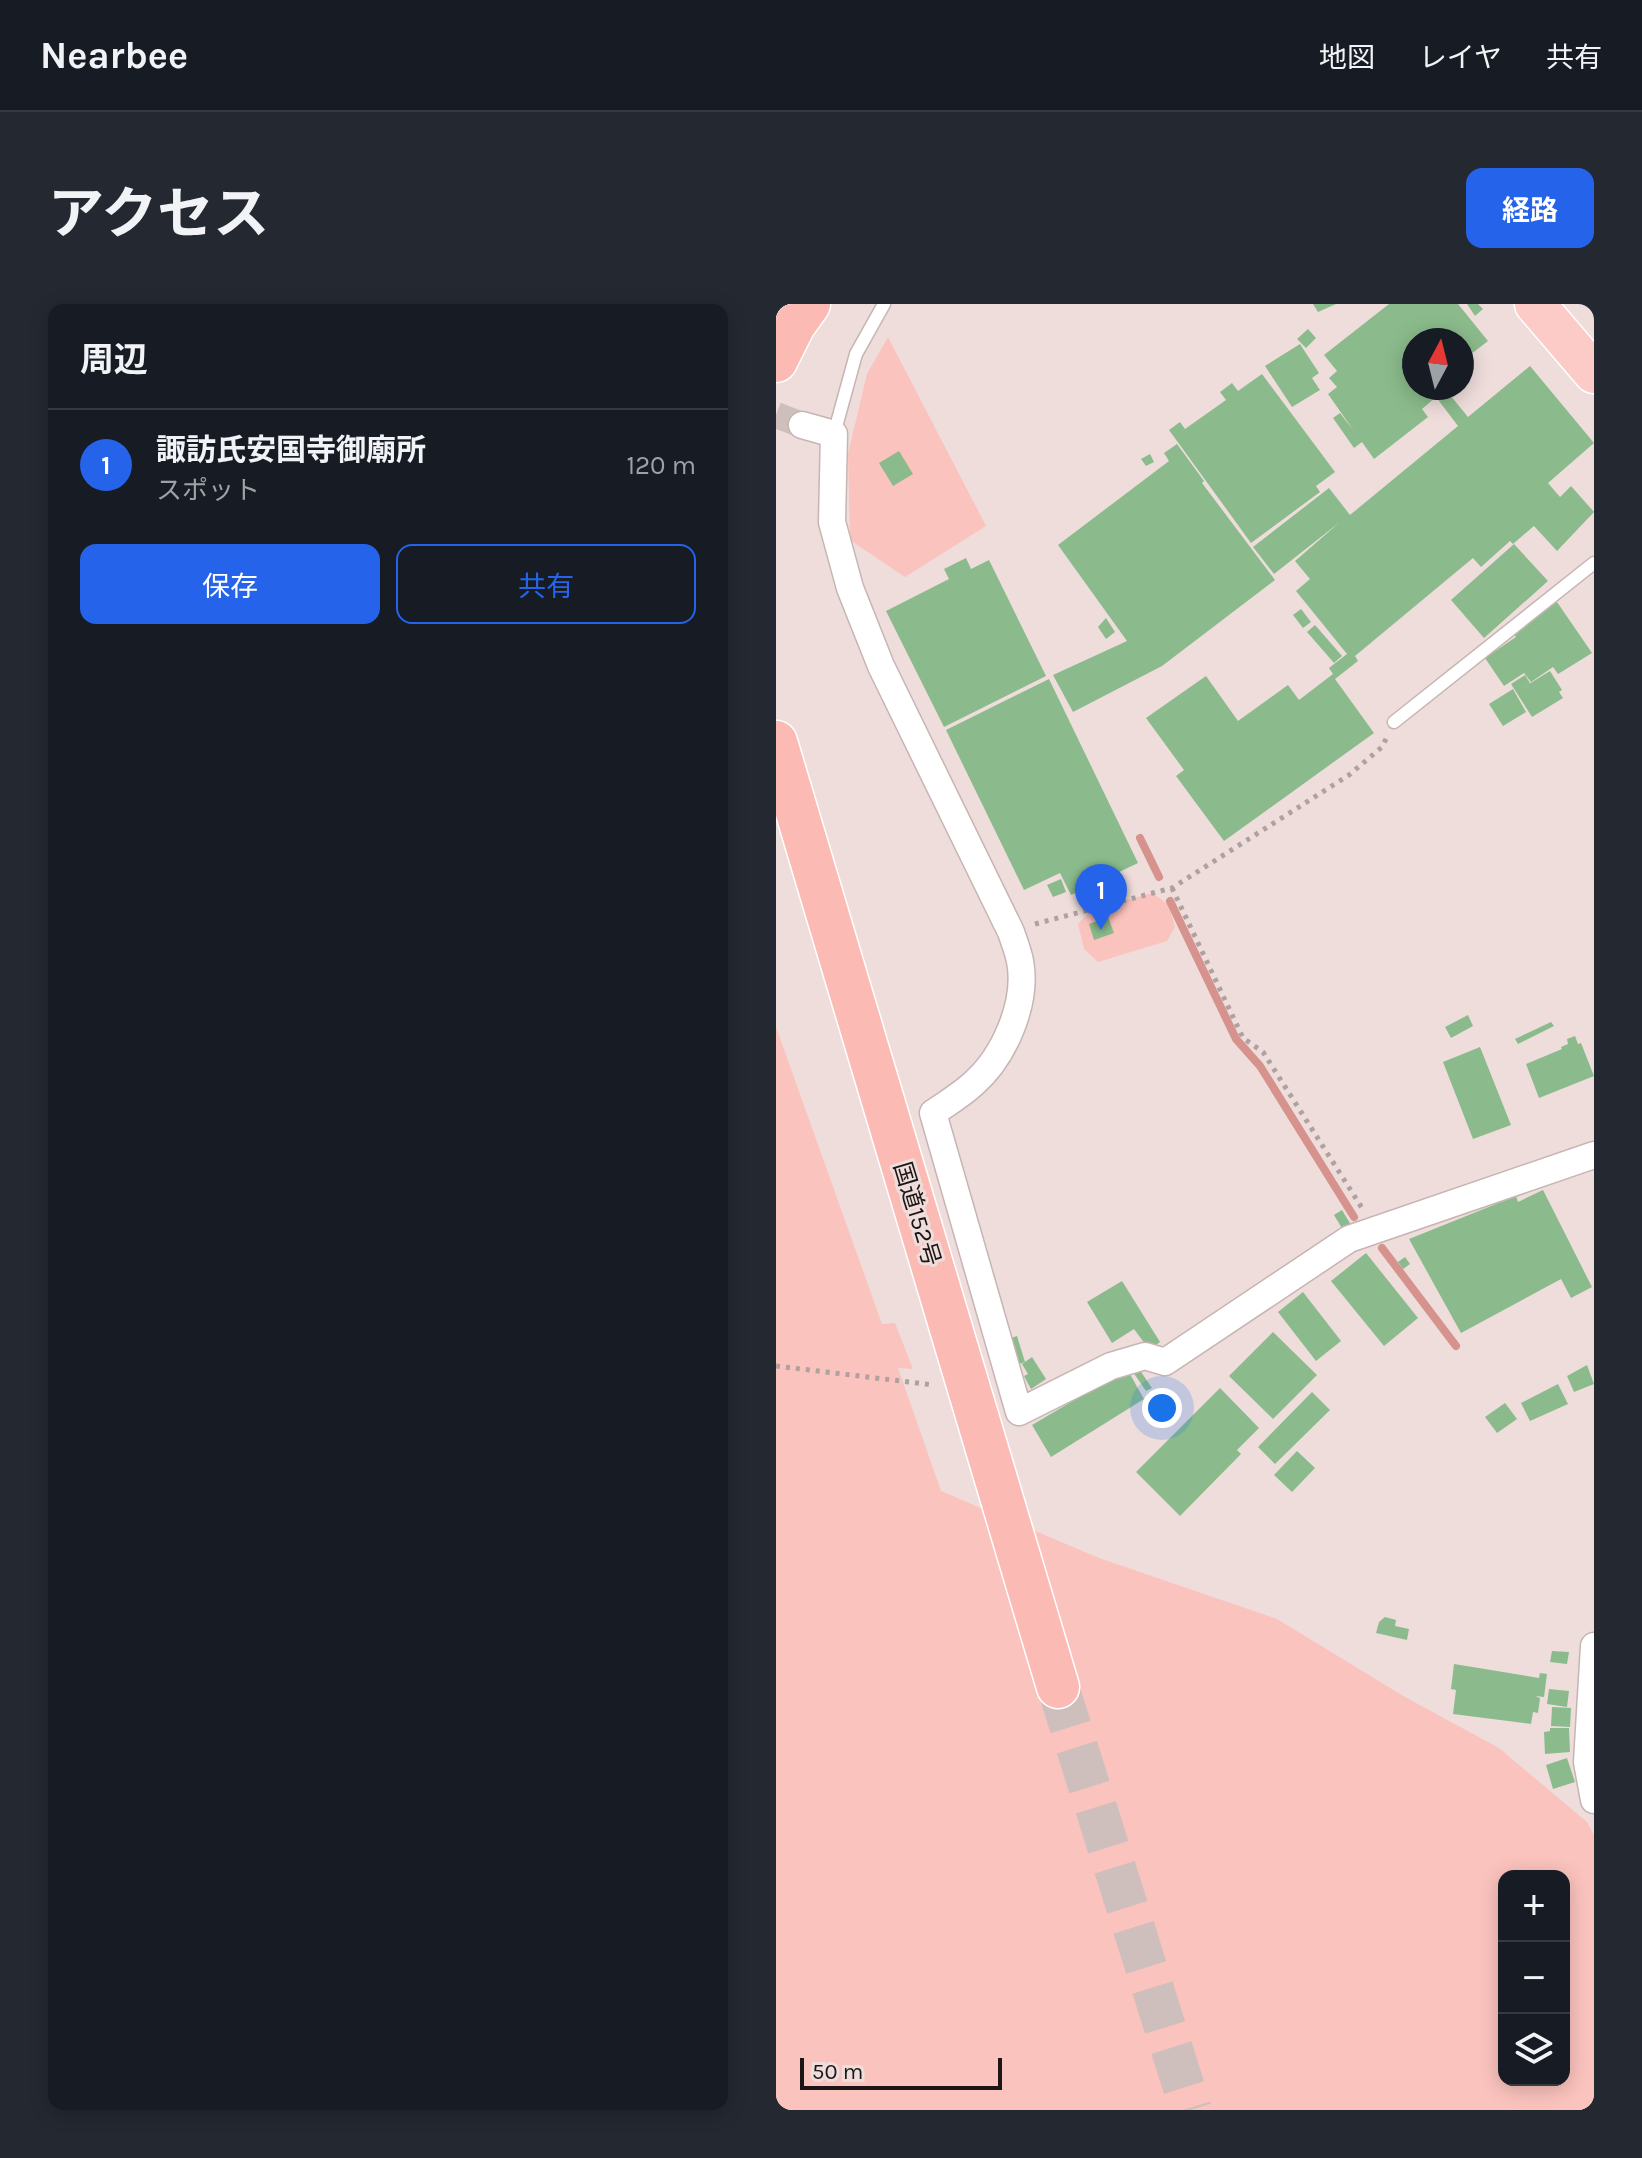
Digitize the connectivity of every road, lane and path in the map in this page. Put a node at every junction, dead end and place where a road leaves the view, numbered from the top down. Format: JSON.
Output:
{"nodes":[{"id":1,"x":809,"y":304,"type":"edge"},
{"id":2,"x":884,"y":304,"type":"edge"},
{"id":3,"x":1535,"y":304,"type":"edge"},
{"id":4,"x":776,"y":361,"type":"edge"},
{"id":5,"x":1590,"y":361,"type":"edge"},
{"id":6,"x":802,"y":425,"type":"tunnel mouth"},
{"id":7,"x":834,"y":434,"type":"junction"},
{"id":8,"x":1594,"y":563,"type":"edge"},
{"id":9,"x":1394,"y":722,"type":"joint"},
{"id":10,"x":776,"y":742,"type":"edge"},
{"id":11,"x":1172,"y":888,"type":"junction"},
{"id":12,"x":1011,"y":932,"type":"junction"},
{"id":13,"x":1594,"y":1155,"type":"edge"},
{"id":14,"x":1377,"y":1230,"type":"junction"},
{"id":15,"x":776,"y":1366,"type":"edge"},
{"id":16,"x":939,"y":1385,"type":"dead end"},
{"id":17,"x":1594,"y":1646,"type":"edge"},
{"id":18,"x":1058,"y":1687,"type":"tunnel mouth"},
{"id":19,"x":1594,"y":1800,"type":"edge"}],
"edges":[{"from":1,"to":4,"type":"highway"},
{"from":2,"to":7,"type":"lane"},
{"from":3,"to":5,"type":"main road"},
{"from":6,"to":7,"type":"street"},
{"from":7,"to":12,"type":"street"},
{"from":8,"to":9,"type":"lane"},
{"from":9,"to":11,"type":"path"},
{"from":10,"to":18,"type":"highway","name":"国道152号"},
{"from":11,"to":12,"type":"path"},
{"from":11,"to":14,"type":"path"},
{"from":12,"to":14,"type":"street"},
{"from":13,"to":14,"type":"street"},
{"from":15,"to":16,"type":"path"},
{"from":17,"to":19,"type":"street"}]}
